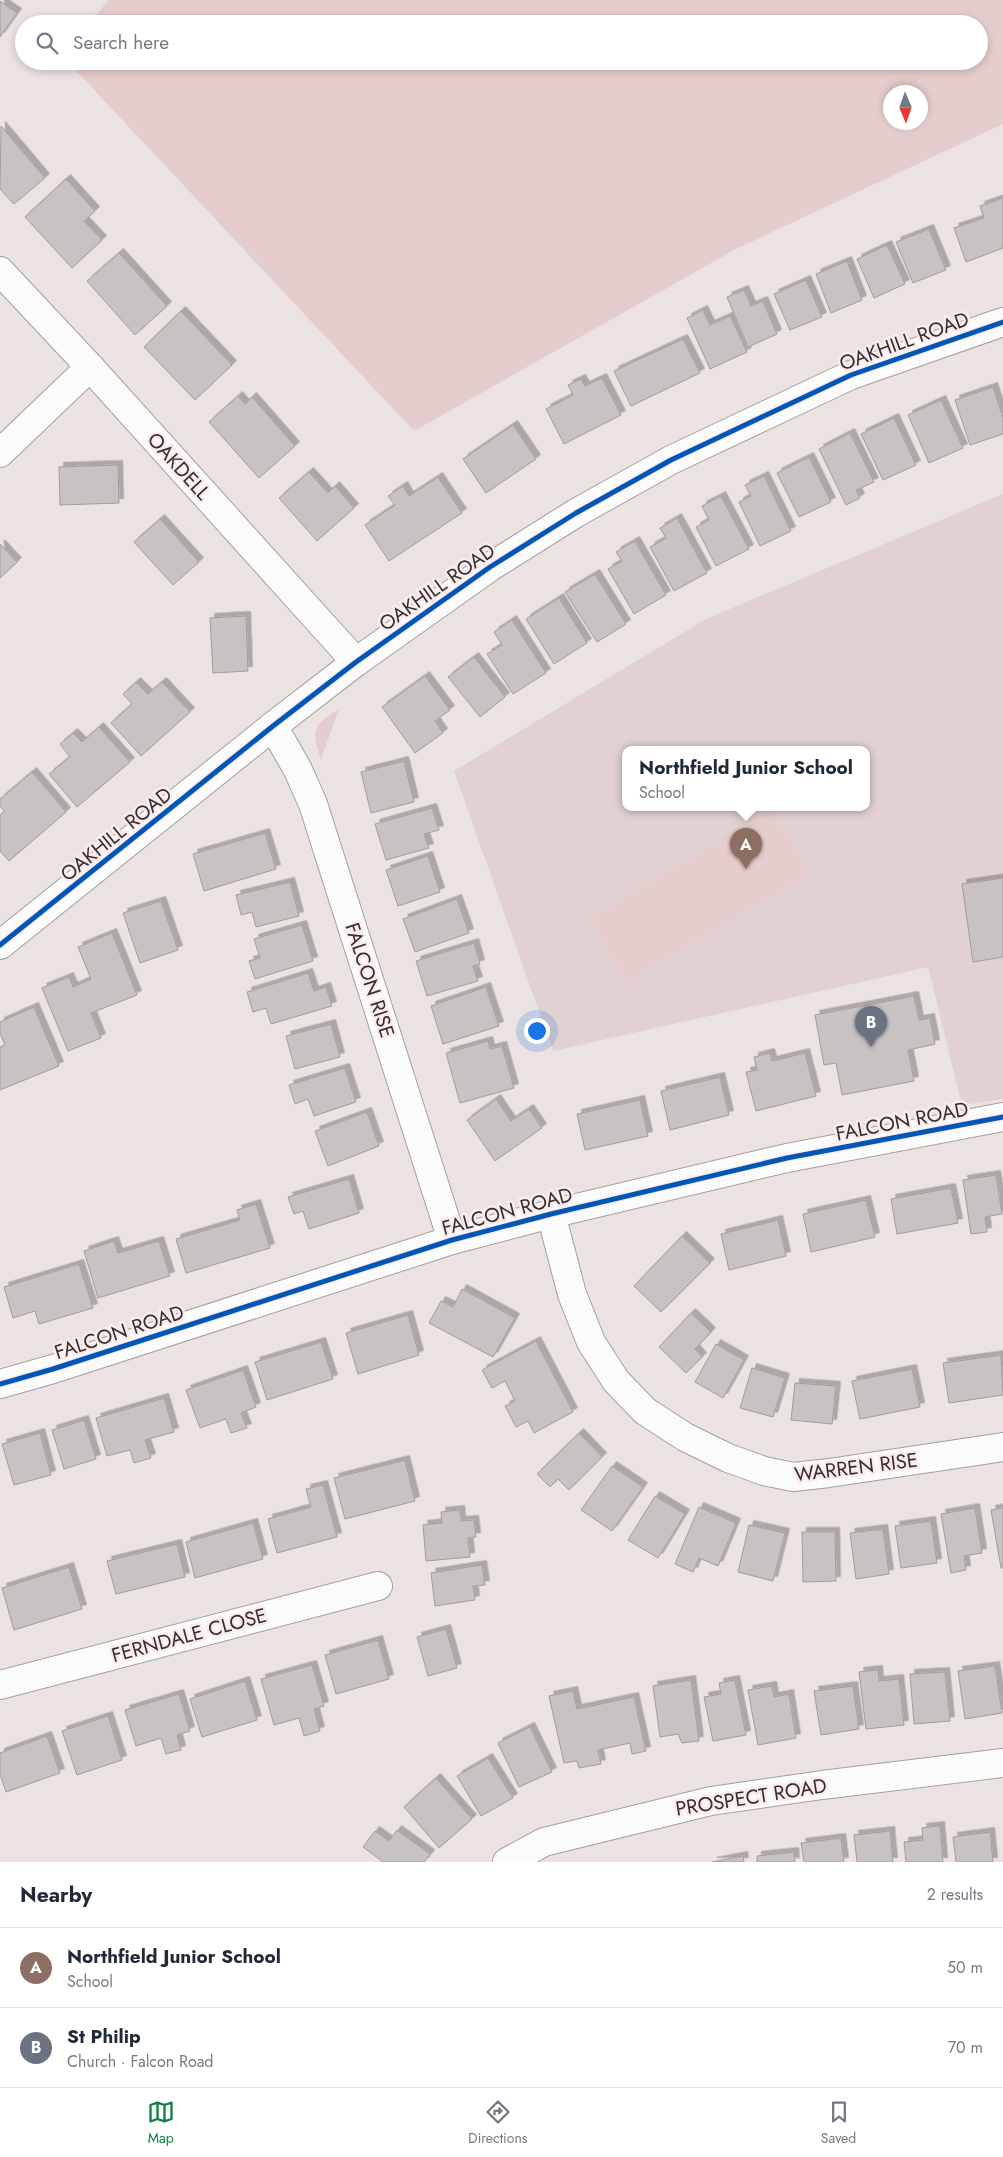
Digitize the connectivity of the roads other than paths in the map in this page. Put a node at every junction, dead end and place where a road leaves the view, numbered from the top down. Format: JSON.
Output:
{"nodes":[{"id":1,"x":0,"y":271,"type":"edge"},
{"id":2,"x":1003,"y":322,"type":"edge"},
{"id":3,"x":90,"y":366,"type":"junction"},
{"id":4,"x":0,"y":453,"type":"edge"},
{"id":5,"x":356,"y":662,"type":"junction"},
{"id":6,"x":273,"y":726,"type":"junction"},
{"id":7,"x":0,"y":945,"type":"edge"},
{"id":8,"x":1003,"y":1117,"type":"edge"},
{"id":9,"x":551,"y":1214,"type":"junction"},
{"id":10,"x":452,"y":1240,"type":"junction"},
{"id":11,"x":0,"y":1384,"type":"edge"},
{"id":12,"x":1003,"y":1447,"type":"edge"},
{"id":13,"x":378,"y":1586,"type":"dead end"},
{"id":14,"x":0,"y":1685,"type":"edge"},
{"id":15,"x":1003,"y":1763,"type":"edge"},
{"id":16,"x":506,"y":1862,"type":"edge"}],
"edges":[{"from":1,"to":3,"type":"street","name":"OAKDELL"},
{"from":2,"to":5,"type":"street","name":"OAKHILL ROAD"},
{"from":3,"to":4,"type":"street"},
{"from":3,"to":5,"type":"street","name":"OAKDELL"},
{"from":5,"to":6,"type":"street","name":"OAKHILL ROAD"},
{"from":6,"to":7,"type":"street","name":"OAKHILL ROAD"},
{"from":6,"to":10,"type":"street","name":"FALCON RISE"},
{"from":8,"to":9,"type":"street","name":"FALCON ROAD"},
{"from":9,"to":10,"type":"street","name":"FALCON ROAD"},
{"from":9,"to":12,"type":"street","name":"WARREN RISE"},
{"from":10,"to":11,"type":"street","name":"FALCON ROAD"},
{"from":13,"to":14,"type":"street","name":"FERNDALE CLOSE"},
{"from":15,"to":16,"type":"street","name":"PROSPECT ROAD"}]}
